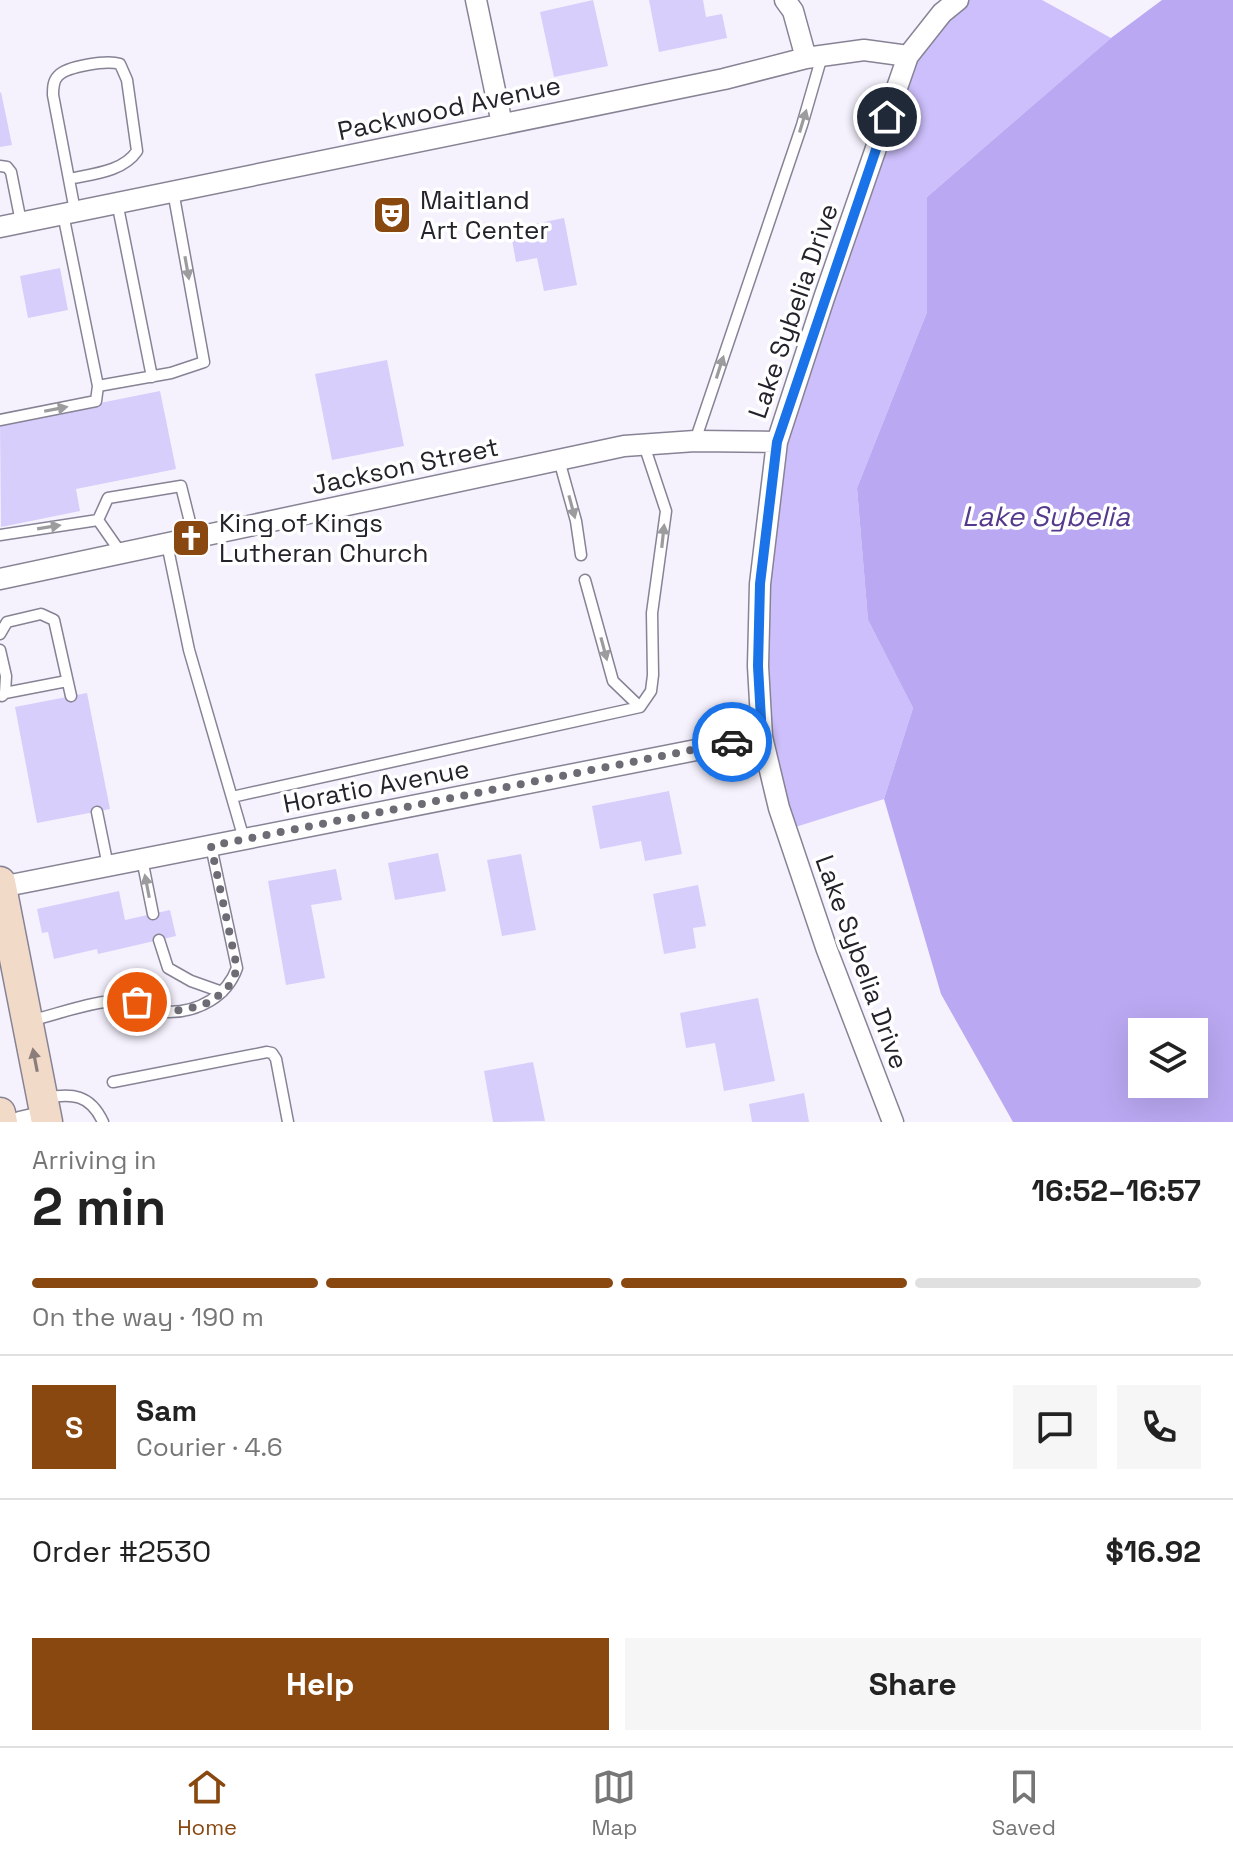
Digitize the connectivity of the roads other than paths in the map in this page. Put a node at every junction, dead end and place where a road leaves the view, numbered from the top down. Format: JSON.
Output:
{"nodes":[{"id":1,"x":476,"y":0,"type":"edge"},
{"id":2,"x":785,"y":0,"type":"edge"},
{"id":3,"x":958,"y":0,"type":"edge"},
{"id":4,"x":908,"y":56,"type":"junction"},
{"id":5,"x":814,"y":57,"type":"junction"},
{"id":6,"x":502,"y":124,"type":"junction"},
{"id":7,"x":0,"y":166,"type":"edge"},
{"id":8,"x":69,"y":179,"type":"junction"},
{"id":9,"x":173,"y":191,"type":"junction"},
{"id":10,"x":117,"y":202,"type":"junction"},
{"id":11,"x":69,"y":212,"type":"junction"},
{"id":12,"x":21,"y":222,"type":"junction"},
{"id":13,"x":0,"y":227,"type":"edge"},
{"id":14,"x":152,"y":377,"type":"junction"},
{"id":15,"x":98,"y":386,"type":"junction"},
{"id":16,"x":0,"y":420,"type":"edge"},
{"id":17,"x":695,"y":441,"type":"junction"},
{"id":18,"x":777,"y":442,"type":"junction"},
{"id":19,"x":644,"y":445,"type":"junction"},
{"id":20,"x":559,"y":460,"type":"junction"},
{"id":21,"x":98,"y":520,"type":"junction"},
{"id":22,"x":0,"y":535,"type":"edge"},
{"id":23,"x":194,"y":538,"type":"junction"},
{"id":24,"x":167,"y":544,"type":"junction"},
{"id":25,"x":121,"y":553,"type":"junction"},
{"id":26,"x":581,"y":555,"type":"dead end"},
{"id":27,"x":0,"y":579,"type":"edge"},
{"id":28,"x":585,"y":580,"type":"dead end"},
{"id":29,"x":0,"y":634,"type":"edge"},
{"id":30,"x":0,"y":650,"type":"edge"},
{"id":31,"x":67,"y":681,"type":"junction"},
{"id":32,"x":2,"y":695,"type":"edge"},
{"id":33,"x":71,"y":696,"type":"dead end"},
{"id":34,"x":640,"y":707,"type":"junction"},
{"id":35,"x":762,"y":737,"type":"junction"},
{"id":36,"x":232,"y":797,"type":"junction"},
{"id":37,"x":97,"y":812,"type":"dead end"},
{"id":38,"x":244,"y":839,"type":"junction"},
{"id":39,"x":211,"y":846,"type":"junction"},
{"id":40,"x":142,"y":859,"type":"junction"},
{"id":41,"x":108,"y":866,"type":"junction"},
{"id":42,"x":1,"y":884,"type":"edge"},
{"id":43,"x":153,"y":914,"type":"dead end"},
{"id":44,"x":159,"y":940,"type":"dead end"},
{"id":45,"x":222,"y":992,"type":"junction"},
{"id":46,"x":27,"y":1021,"type":"junction"},
{"id":47,"x":113,"y":1082,"type":"dead end"},
{"id":48,"x":0,"y":1113,"type":"edge"},
{"id":49,"x":39,"y":1115,"type":"edge"},
{"id":50,"x":2,"y":1122,"type":"edge"},
{"id":51,"x":103,"y":1122,"type":"edge"},
{"id":52,"x":288,"y":1122,"type":"edge"},
{"id":53,"x":893,"y":1122,"type":"edge"}],
"edges":[{"from":1,"to":6,"type":"street"},
{"from":2,"to":5,"type":"street"},
{"from":3,"to":4,"type":"street","name":"Lake Sybelia Drive"},
{"from":4,"to":5,"type":"street","name":"Packwood Avenue"},
{"from":4,"to":18,"type":"street","name":"Lake Sybelia Drive"},
{"from":5,"to":6,"type":"street","name":"Packwood Avenue"},
{"from":17,"to":5,"type":"lane","one_way":true},
{"from":6,"to":9,"type":"street","name":"Packwood Avenue"},
{"from":7,"to":12,"type":"lane"},
{"from":8,"to":8,"type":"lane"},
{"from":8,"to":11,"type":"lane"},
{"from":9,"to":10,"type":"street","name":"Packwood Avenue"},
{"from":9,"to":14,"type":"lane","one_way":true},
{"from":10,"to":11,"type":"street","name":"Packwood Avenue"},
{"from":10,"to":14,"type":"lane"},
{"from":11,"to":12,"type":"street","name":"Packwood Avenue"},
{"from":11,"to":15,"type":"lane"},
{"from":12,"to":13,"type":"street","name":"Packwood Avenue"},
{"from":14,"to":15,"type":"lane"},
{"from":16,"to":15,"type":"lane","one_way":true},
{"from":17,"to":18,"type":"street","name":"Jackson Street"},
{"from":17,"to":19,"type":"street","name":"Jackson Street"},
{"from":18,"to":35,"type":"street","name":"Lake Sybelia Drive"},
{"from":19,"to":20,"type":"street","name":"Jackson Street"},
{"from":34,"to":19,"type":"lane","one_way":true},
{"from":20,"to":23,"type":"street","name":"Jackson Street"},
{"from":20,"to":26,"type":"lane","one_way":true},
{"from":22,"to":21,"type":"lane","one_way":true},
{"from":21,"to":23,"type":"lane"},
{"from":21,"to":25,"type":"lane"},
{"from":23,"to":24,"type":"street","name":"Jackson Street"},
{"from":24,"to":25,"type":"street","name":"Jackson Street"},
{"from":24,"to":36,"type":"lane"},
{"from":25,"to":27,"type":"street","name":"Jackson Street"},
{"from":28,"to":34,"type":"lane","one_way":true},
{"from":29,"to":31,"type":"lane"},
{"from":30,"to":32,"type":"lane"},
{"from":31,"to":32,"type":"lane"},
{"from":31,"to":33,"type":"lane"},
{"from":34,"to":36,"type":"lane"},
{"from":35,"to":38,"type":"street","name":"Horatio Avenue"},
{"from":35,"to":53,"type":"street","name":"Lake Sybelia Drive"},
{"from":36,"to":38,"type":"lane"},
{"from":37,"to":41,"type":"lane"},
{"from":38,"to":39,"type":"street","name":"Horatio Avenue"},
{"from":39,"to":40,"type":"street","name":"Horatio Avenue"},
{"from":39,"to":45,"type":"lane"},
{"from":40,"to":41,"type":"street","name":"Horatio Avenue"},
{"from":43,"to":40,"type":"lane","one_way":true},
{"from":41,"to":42,"type":"street","name":"Horatio Avenue"},
{"from":42,"to":46,"type":"main road"},
{"from":44,"to":45,"type":"lane"},
{"from":45,"to":46,"type":"lane"},
{"from":49,"to":46,"type":"main road","one_way":true},
{"from":47,"to":52,"type":"lane"},
{"from":48,"to":50,"type":"main road"},
{"from":49,"to":51,"type":"lane"}]}
